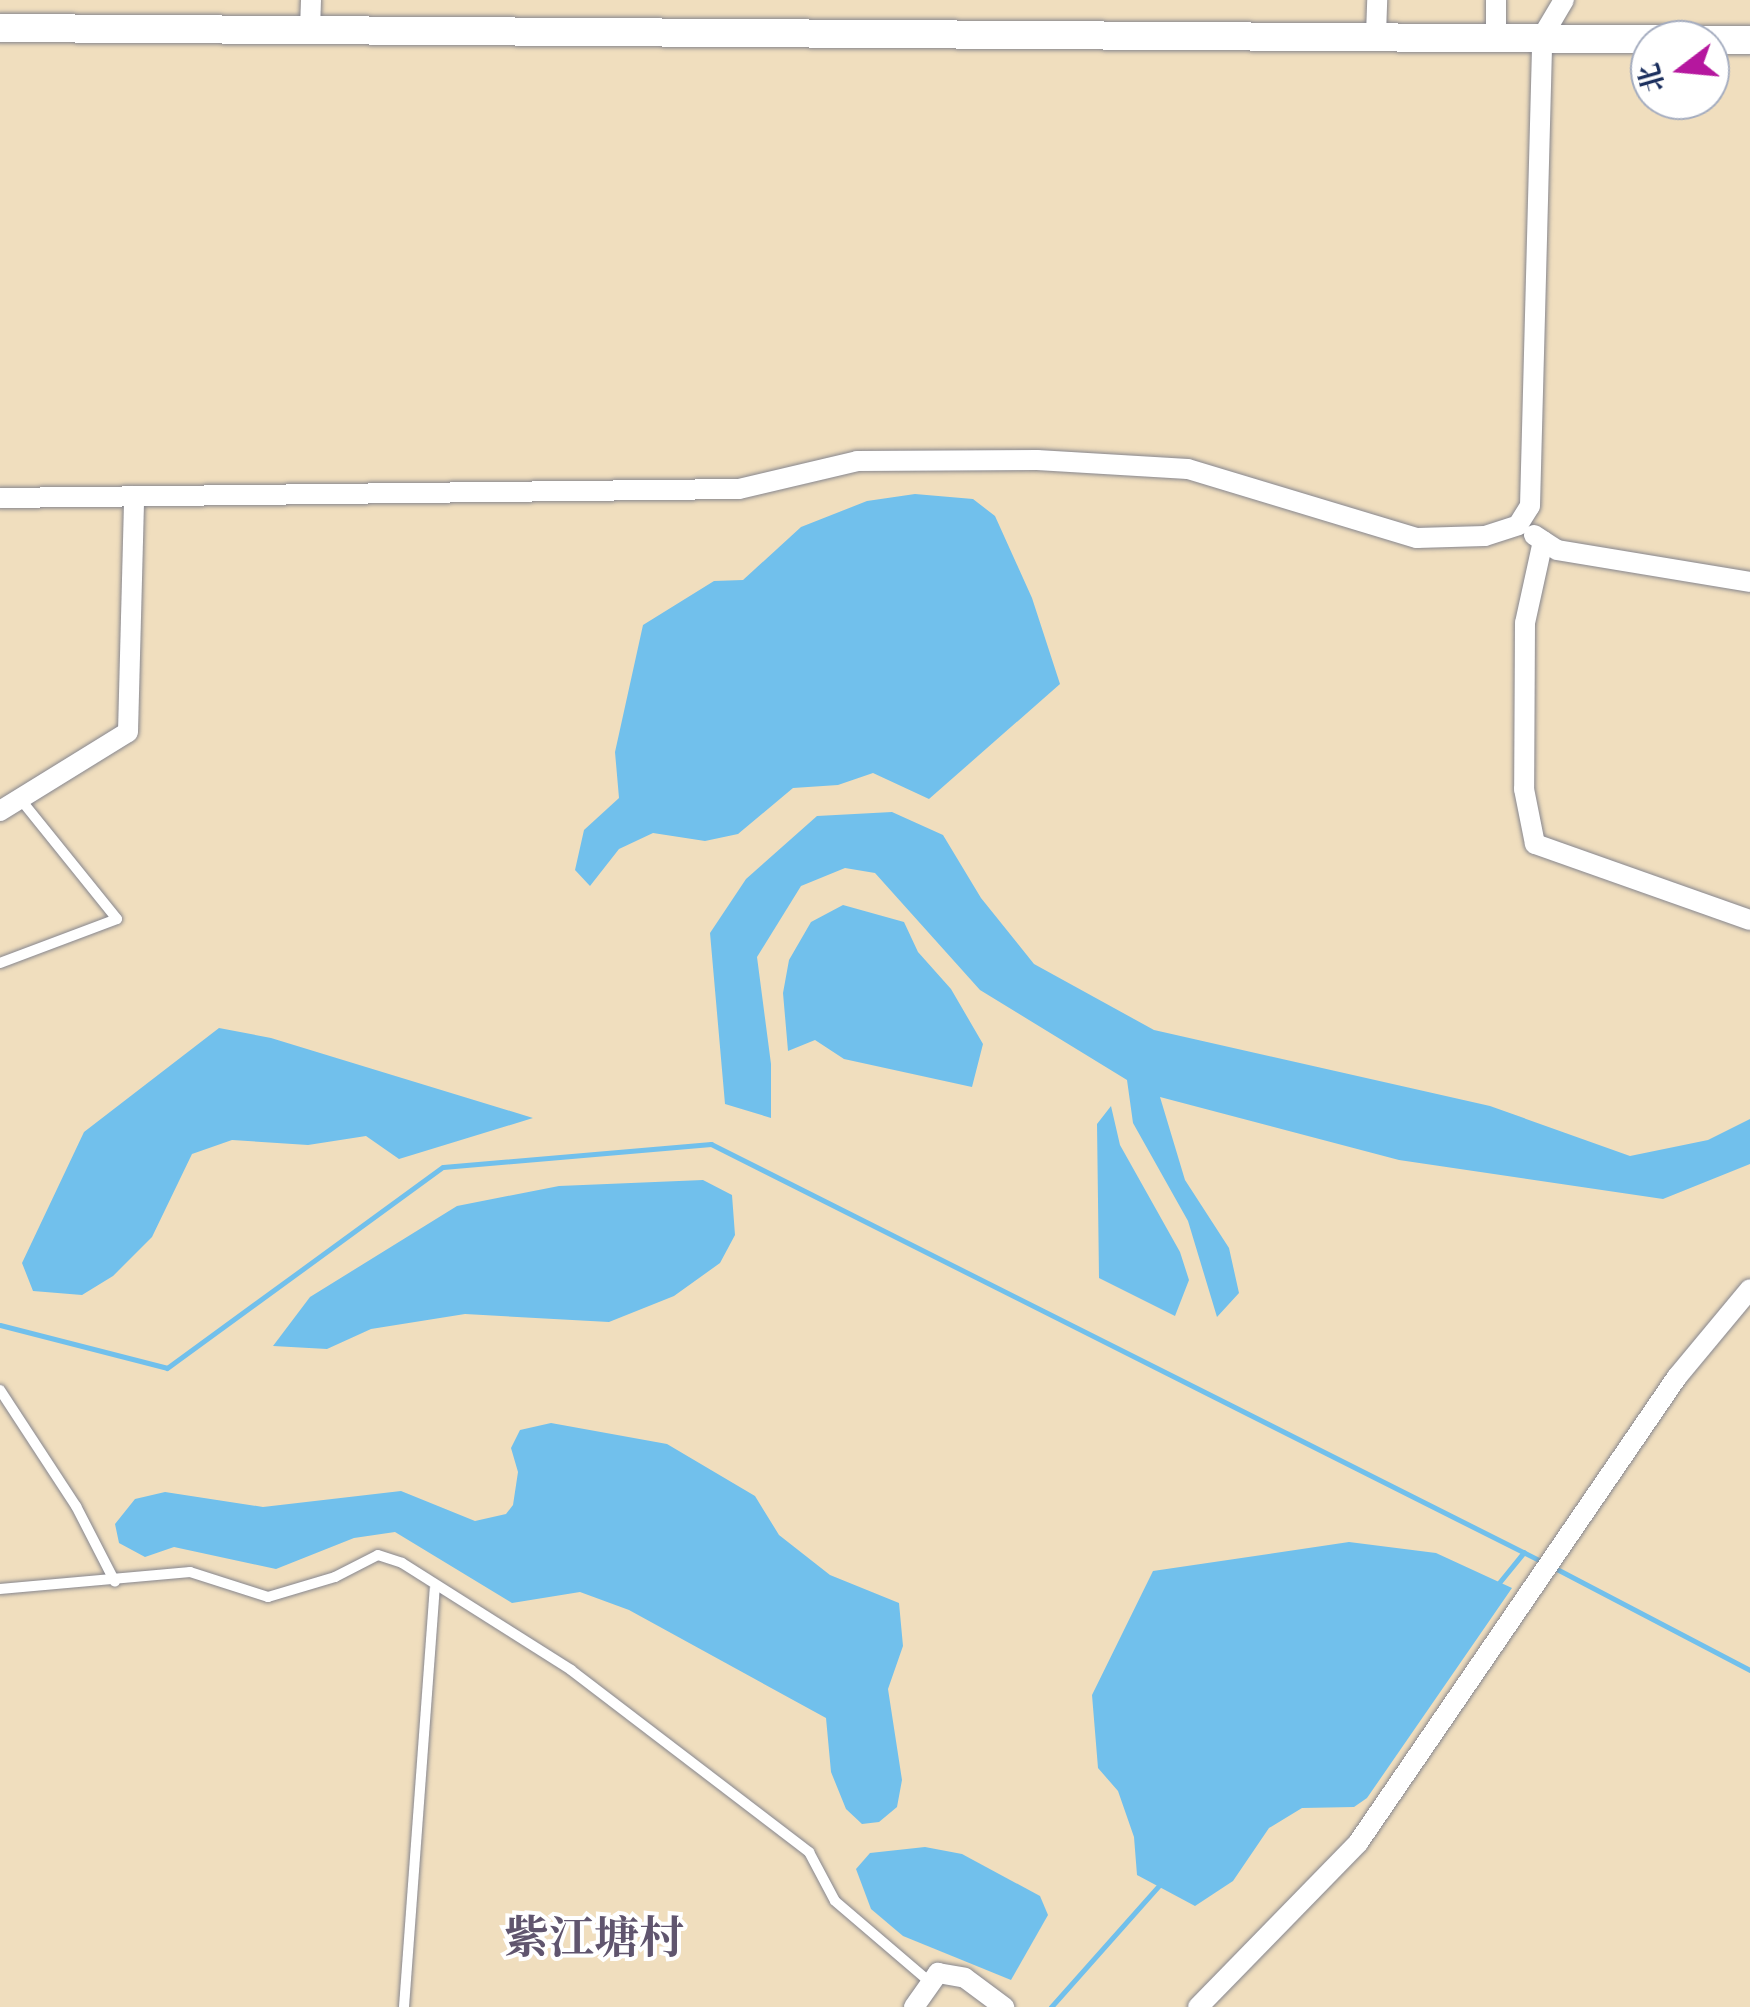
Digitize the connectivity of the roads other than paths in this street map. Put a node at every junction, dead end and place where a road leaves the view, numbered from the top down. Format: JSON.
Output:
{"nodes":[{"id":1,"x":310,"y":0,"type":"edge"},
{"id":2,"x":1378,"y":0,"type":"edge"},
{"id":3,"x":1496,"y":0,"type":"edge"},
{"id":4,"x":1564,"y":0,"type":"edge"},
{"id":5,"x":0,"y":28,"type":"edge"},
{"id":6,"x":310,"y":29,"type":"junction"},
{"id":7,"x":1376,"y":35,"type":"junction"},
{"id":8,"x":1496,"y":36,"type":"junction"},
{"id":9,"x":1542,"y":37,"type":"junction"},
{"id":10,"x":1750,"y":40,"type":"edge"},
{"id":11,"x":134,"y":496,"type":"junction"},
{"id":12,"x":0,"y":498,"type":"edge"},
{"id":13,"x":1518,"y":525,"type":"junction"},
{"id":14,"x":1543,"y":540,"type":"junction"},
{"id":15,"x":1750,"y":582,"type":"edge"},
{"id":16,"x":21,"y":800,"type":"junction"},
{"id":17,"x":0,"y":811,"type":"edge"},
{"id":18,"x":1750,"y":920,"type":"edge"},
{"id":19,"x":0,"y":963,"type":"edge"},
{"id":20,"x":1750,"y":1289,"type":"edge"},
{"id":21,"x":0,"y":1390,"type":"edge"},
{"id":22,"x":115,"y":1582,"type":"junction"},
{"id":23,"x":436,"y":1589,"type":"junction"},
{"id":24,"x":0,"y":1590,"type":"edge"},
{"id":25,"x":930,"y":1982,"type":"junction"},
{"id":26,"x":404,"y":2007,"type":"edge"},
{"id":27,"x":914,"y":2007,"type":"edge"},
{"id":28,"x":1004,"y":2007,"type":"edge"},
{"id":29,"x":1198,"y":2007,"type":"edge"}],
"edges":[{"from":1,"to":6,"type":"street"},
{"from":2,"to":7,"type":"street"},
{"from":3,"to":8,"type":"street"},
{"from":4,"to":9,"type":"street"},
{"from":5,"to":6,"type":"street"},
{"from":6,"to":7,"type":"street"},
{"from":7,"to":8,"type":"street"},
{"from":8,"to":9,"type":"street"},
{"from":9,"to":10,"type":"street"},
{"from":9,"to":13,"type":"street"},
{"from":11,"to":12,"type":"street"},
{"from":11,"to":13,"type":"street"},
{"from":11,"to":16,"type":"street"},
{"from":13,"to":14,"type":"street"},
{"from":14,"to":15,"type":"street"},
{"from":14,"to":18,"type":"street"},
{"from":16,"to":17,"type":"street"},
{"from":16,"to":19,"type":"lane"},
{"from":20,"to":29,"type":"street"},
{"from":21,"to":22,"type":"lane"},
{"from":22,"to":23,"type":"lane"},
{"from":22,"to":24,"type":"lane"},
{"from":23,"to":25,"type":"lane"},
{"from":23,"to":26,"type":"lane"},
{"from":25,"to":27,"type":"street"},
{"from":25,"to":28,"type":"street"}]}
